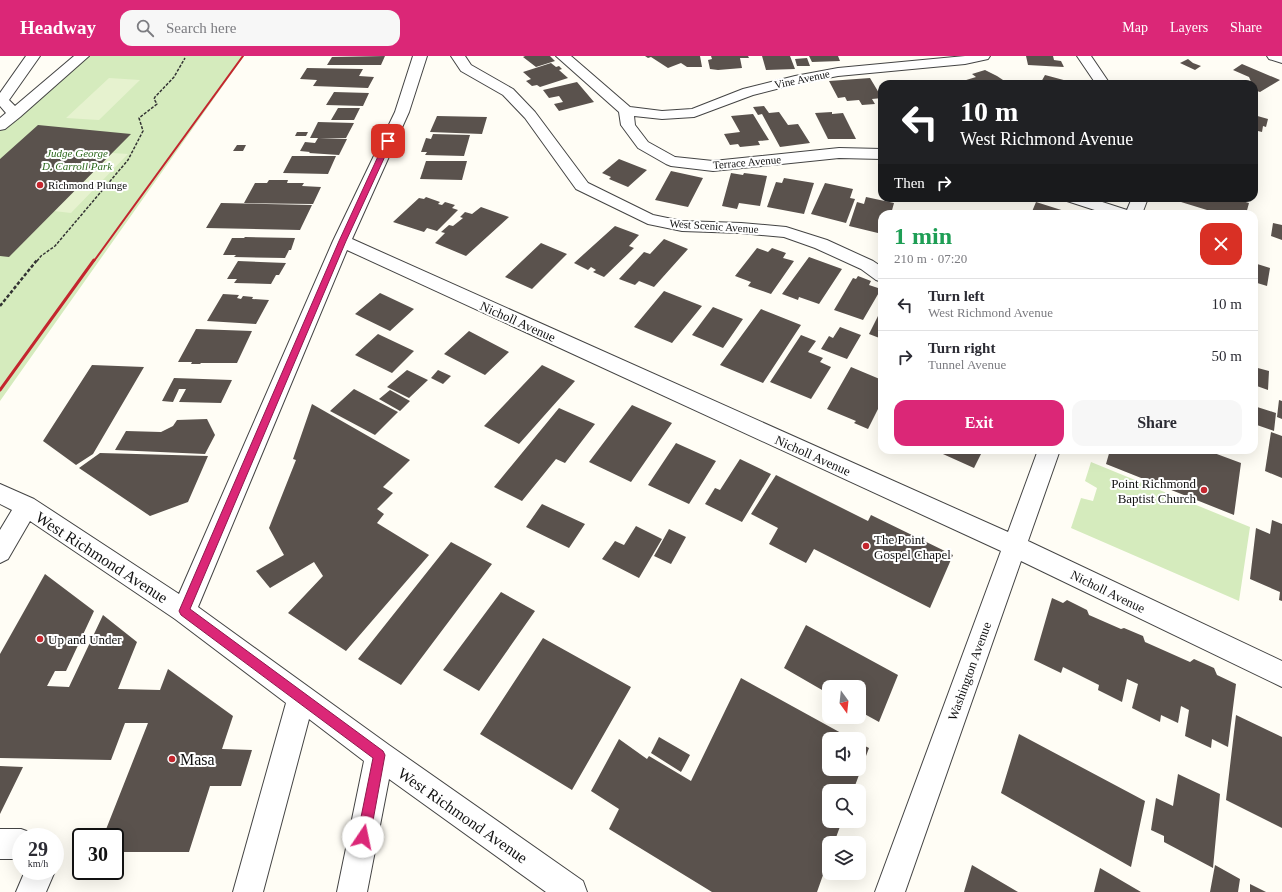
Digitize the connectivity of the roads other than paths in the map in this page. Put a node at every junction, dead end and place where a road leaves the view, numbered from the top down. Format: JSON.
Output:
{"nodes":[{"id":1,"x":33,"y":56,"type":"edge"},
{"id":2,"x":82,"y":56,"type":"edge"},
{"id":3,"x":420,"y":56,"type":"edge"},
{"id":4,"x":458,"y":56,"type":"edge"},
{"id":5,"x":563,"y":56,"type":"edge"},
{"id":6,"x":982,"y":56,"type":"edge"},
{"id":7,"x":1084,"y":56,"type":"edge"},
{"id":8,"x":1274,"y":56,"type":"edge"},
{"id":9,"x":965,"y":58,"type":"edge"},
{"id":10,"x":1282,"y":59,"type":"edge"},
{"id":11,"x":1100,"y":80,"type":"edge"},
{"id":12,"x":626,"y":111,"type":"junction"},
{"id":13,"x":15,"y":114,"type":"junction"},
{"id":14,"x":0,"y":126,"type":"edge"},
{"id":15,"x":878,"y":154,"type":"edge"},
{"id":16,"x":1086,"y":202,"type":"edge"},
{"id":17,"x":1111,"y":210,"type":"edge"},
{"id":18,"x":342,"y":241,"type":"junction"},
{"id":19,"x":878,"y":273,"type":"edge"},
{"id":20,"x":1048,"y":454,"type":"edge"},
{"id":21,"x":0,"y":493,"type":"edge"},
{"id":22,"x":26,"y":506,"type":"junction"},
{"id":23,"x":1014,"y":546,"type":"junction"},
{"id":24,"x":0,"y":552,"type":"edge"},
{"id":25,"x":184,"y":611,"type":"junction"},
{"id":26,"x":1282,"y":674,"type":"edge"},
{"id":27,"x":301,"y":697,"type":"junction"},
{"id":28,"x":379,"y":755,"type":"junction"},
{"id":29,"x":0,"y":844,"type":"edge"},
{"id":30,"x":12,"y":844,"type":"edge"},
{"id":31,"x":36,"y":880,"type":"edge"},
{"id":32,"x":31,"y":892,"type":"edge"},
{"id":33,"x":248,"y":892,"type":"edge"},
{"id":34,"x":352,"y":892,"type":"edge"},
{"id":35,"x":572,"y":892,"type":"edge"},
{"id":36,"x":890,"y":892,"type":"edge"}],
"edges":[{"from":1,"to":13,"type":"street"},
{"from":2,"to":13,"type":"street"},
{"from":3,"to":18,"type":"street"},
{"from":4,"to":19,"type":"street","name":"West Scenic Avenue"},
{"from":5,"to":12,"type":"street"},
{"from":6,"to":9,"type":"street","name":"Vine Avenue"},
{"from":7,"to":11,"type":"street"},
{"from":8,"to":10,"type":"street"},
{"from":9,"to":12,"type":"street","name":"Vine Avenue"},
{"from":12,"to":15,"type":"street","name":"Terrace Avenue"},
{"from":13,"to":14,"type":"street"},
{"from":16,"to":17,"type":"street"},
{"from":18,"to":23,"type":"street","name":"Nicholl Avenue"},
{"from":18,"to":25,"type":"street"},
{"from":20,"to":23,"type":"street","name":"Washington Avenue"},
{"from":21,"to":22,"type":"street","name":"West Richmond Avenue"},
{"from":22,"to":24,"type":"street"},
{"from":22,"to":25,"type":"street","name":"West Richmond Avenue"},
{"from":23,"to":26,"type":"street","name":"Nicholl Avenue"},
{"from":23,"to":36,"type":"street","name":"Washington Avenue"},
{"from":25,"to":27,"type":"street","name":"West Richmond Avenue"},
{"from":27,"to":28,"type":"street","name":"West Richmond Avenue"},
{"from":27,"to":33,"type":"street"},
{"from":28,"to":34,"type":"street"},
{"from":28,"to":35,"type":"street","name":"West Richmond Avenue"},
{"from":29,"to":30,"type":"street"},
{"from":31,"to":32,"type":"street"}]}
